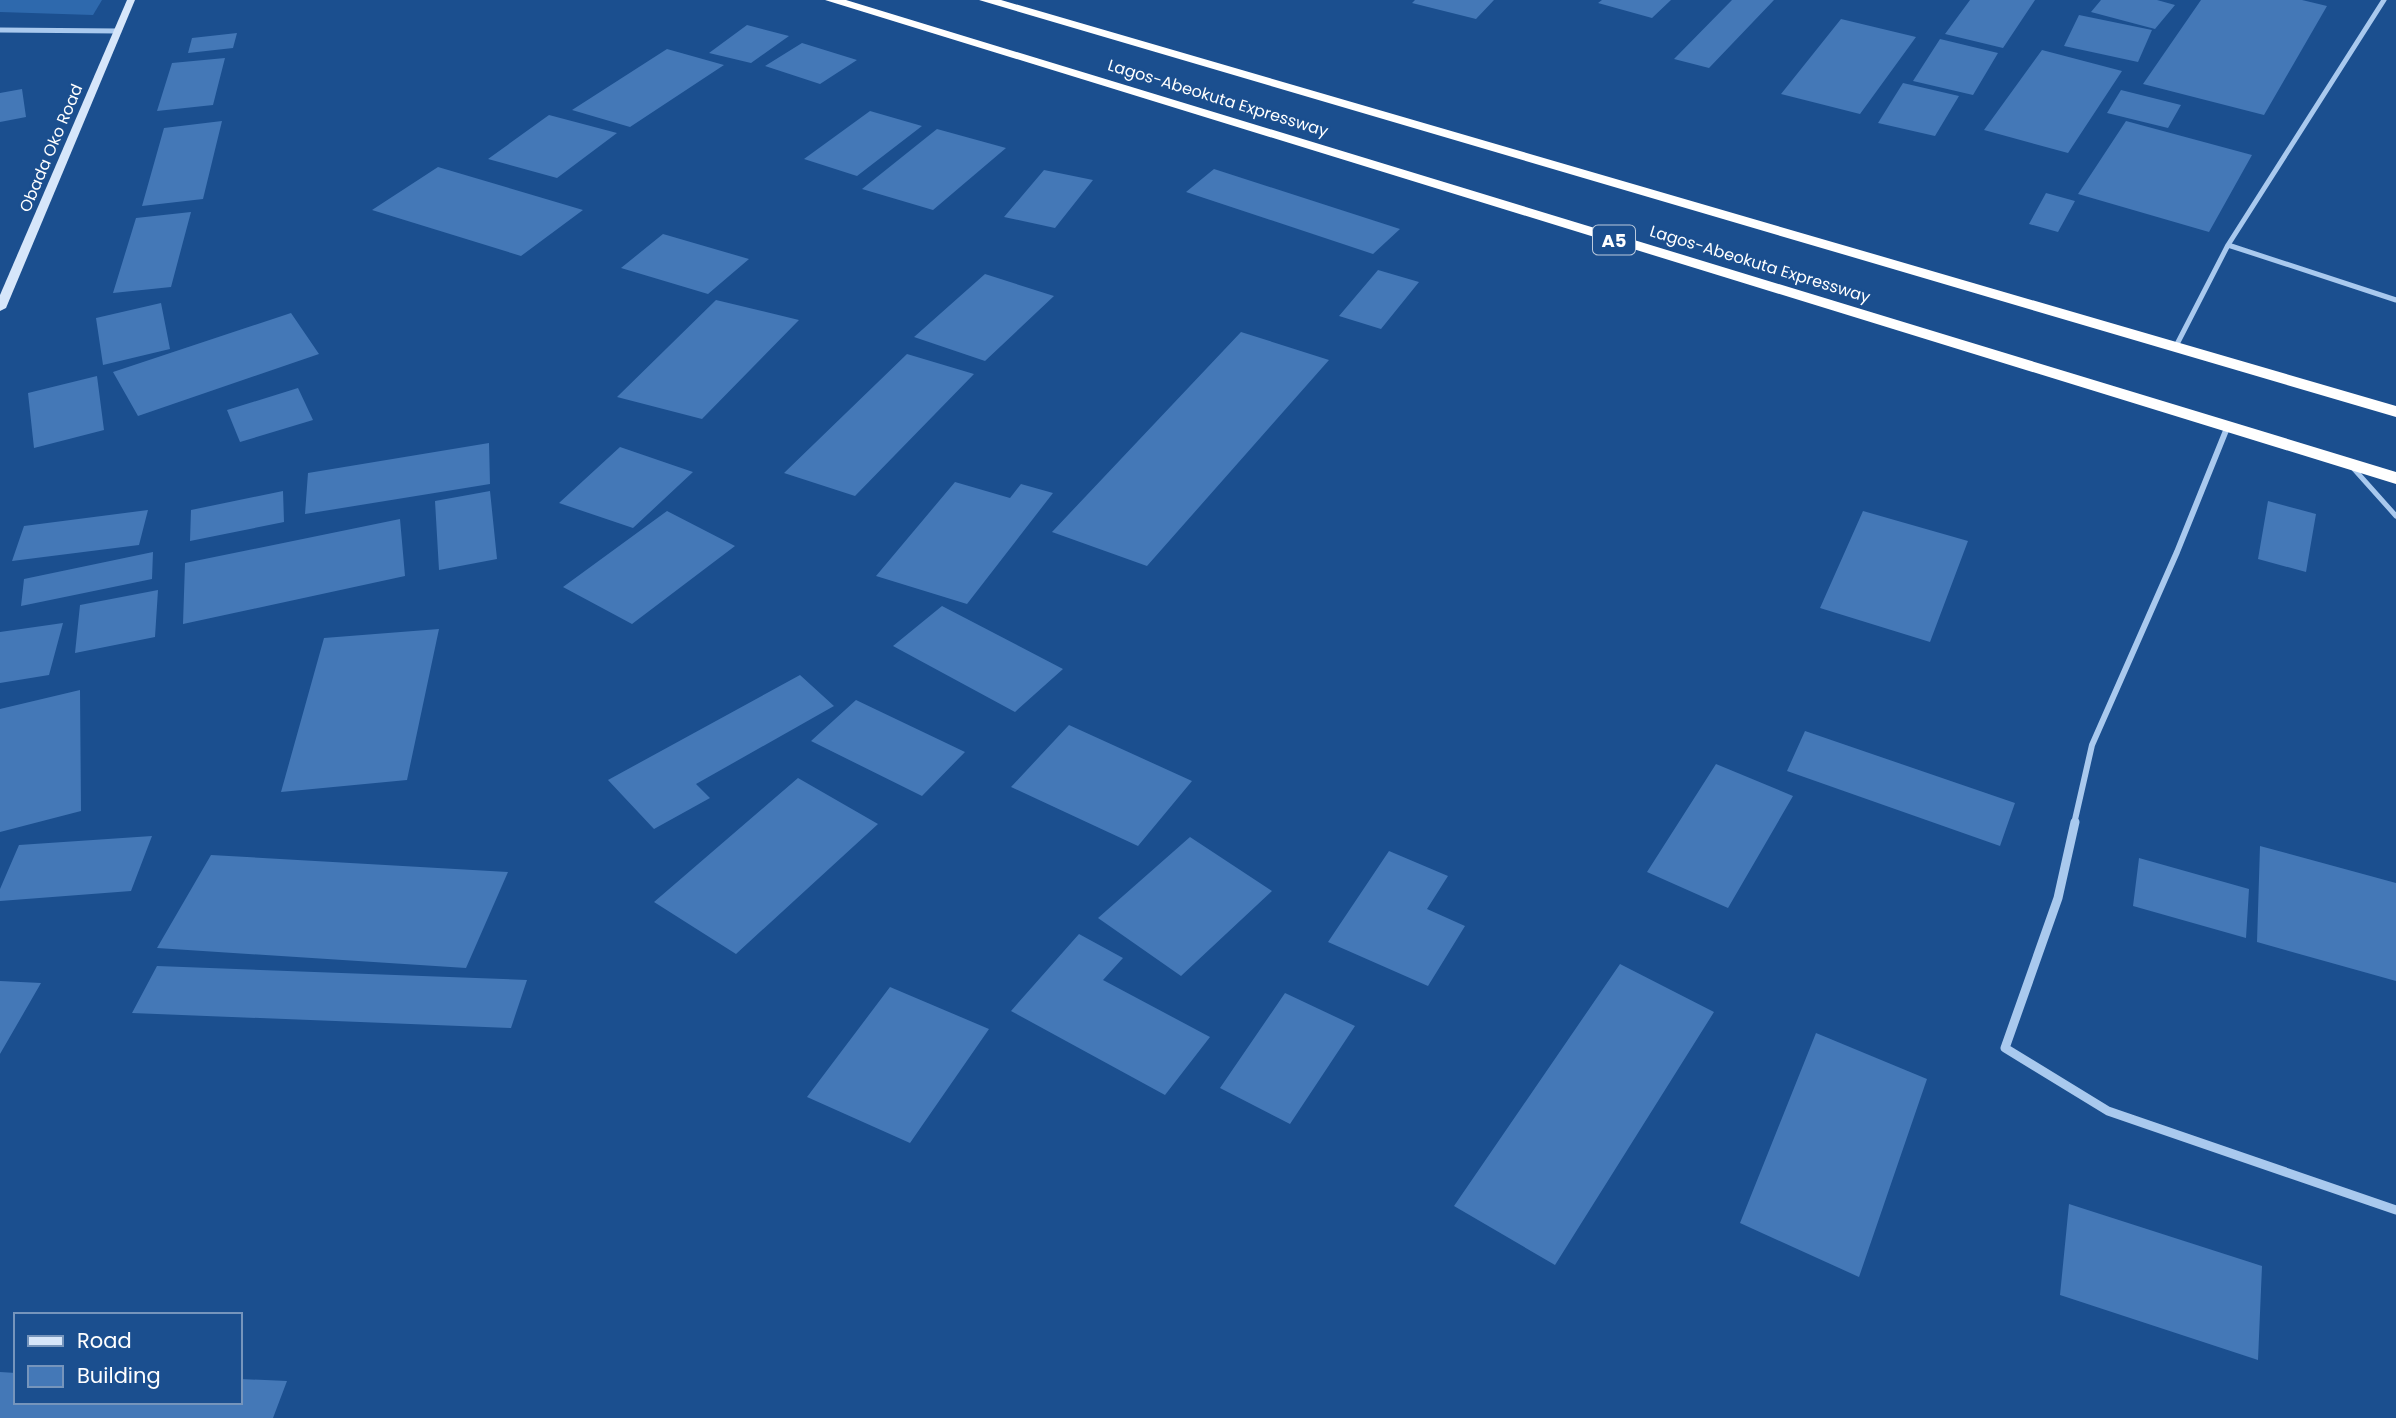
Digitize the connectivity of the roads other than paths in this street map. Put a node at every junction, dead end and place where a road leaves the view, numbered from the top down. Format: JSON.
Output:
{"nodes":[{"id":1,"x":131,"y":0,"type":"edge"},
{"id":2,"x":832,"y":0,"type":"edge"},
{"id":3,"x":986,"y":0,"type":"edge"},
{"id":4,"x":2384,"y":0,"type":"edge"},
{"id":5,"x":0,"y":30,"type":"edge"},
{"id":6,"x":118,"y":31,"type":"junction"},
{"id":7,"x":2228,"y":245,"type":"junction"},
{"id":8,"x":2396,"y":300,"type":"edge"},
{"id":9,"x":0,"y":308,"type":"edge"},
{"id":10,"x":2175,"y":348,"type":"junction"},
{"id":11,"x":2396,"y":412,"type":"edge"},
{"id":12,"x":2227,"y":428,"type":"junction"},
{"id":13,"x":2350,"y":464,"type":"junction"},
{"id":14,"x":2396,"y":478,"type":"edge"},
{"id":15,"x":2396,"y":516,"type":"edge"},
{"id":16,"x":2396,"y":1210,"type":"edge"}],
"edges":[{"from":1,"to":6,"type":"main road","name":"Obada Oko Road"},
{"from":2,"to":12,"type":"highway","name":"Lagos-Abeokuta Expressway","number":"A5"},
{"from":3,"to":10,"type":"highway","name":"Lagos-Abeokuta Expressway"},
{"from":4,"to":7,"type":"street"},
{"from":5,"to":6,"type":"street"},
{"from":6,"to":9,"type":"main road","name":"Obada Oko Road"},
{"from":7,"to":8,"type":"street"},
{"from":7,"to":10,"type":"street"},
{"from":10,"to":11,"type":"highway","name":"Lagos-Abeokuta Expressway"},
{"from":12,"to":13,"type":"highway","name":"Lagos-Abeokuta Expressway","number":"A5"},
{"from":12,"to":16,"type":"street"},
{"from":13,"to":14,"type":"highway","name":"Lagos-Abeokuta Expressway","number":"A5"},
{"from":13,"to":15,"type":"lane"}]}
